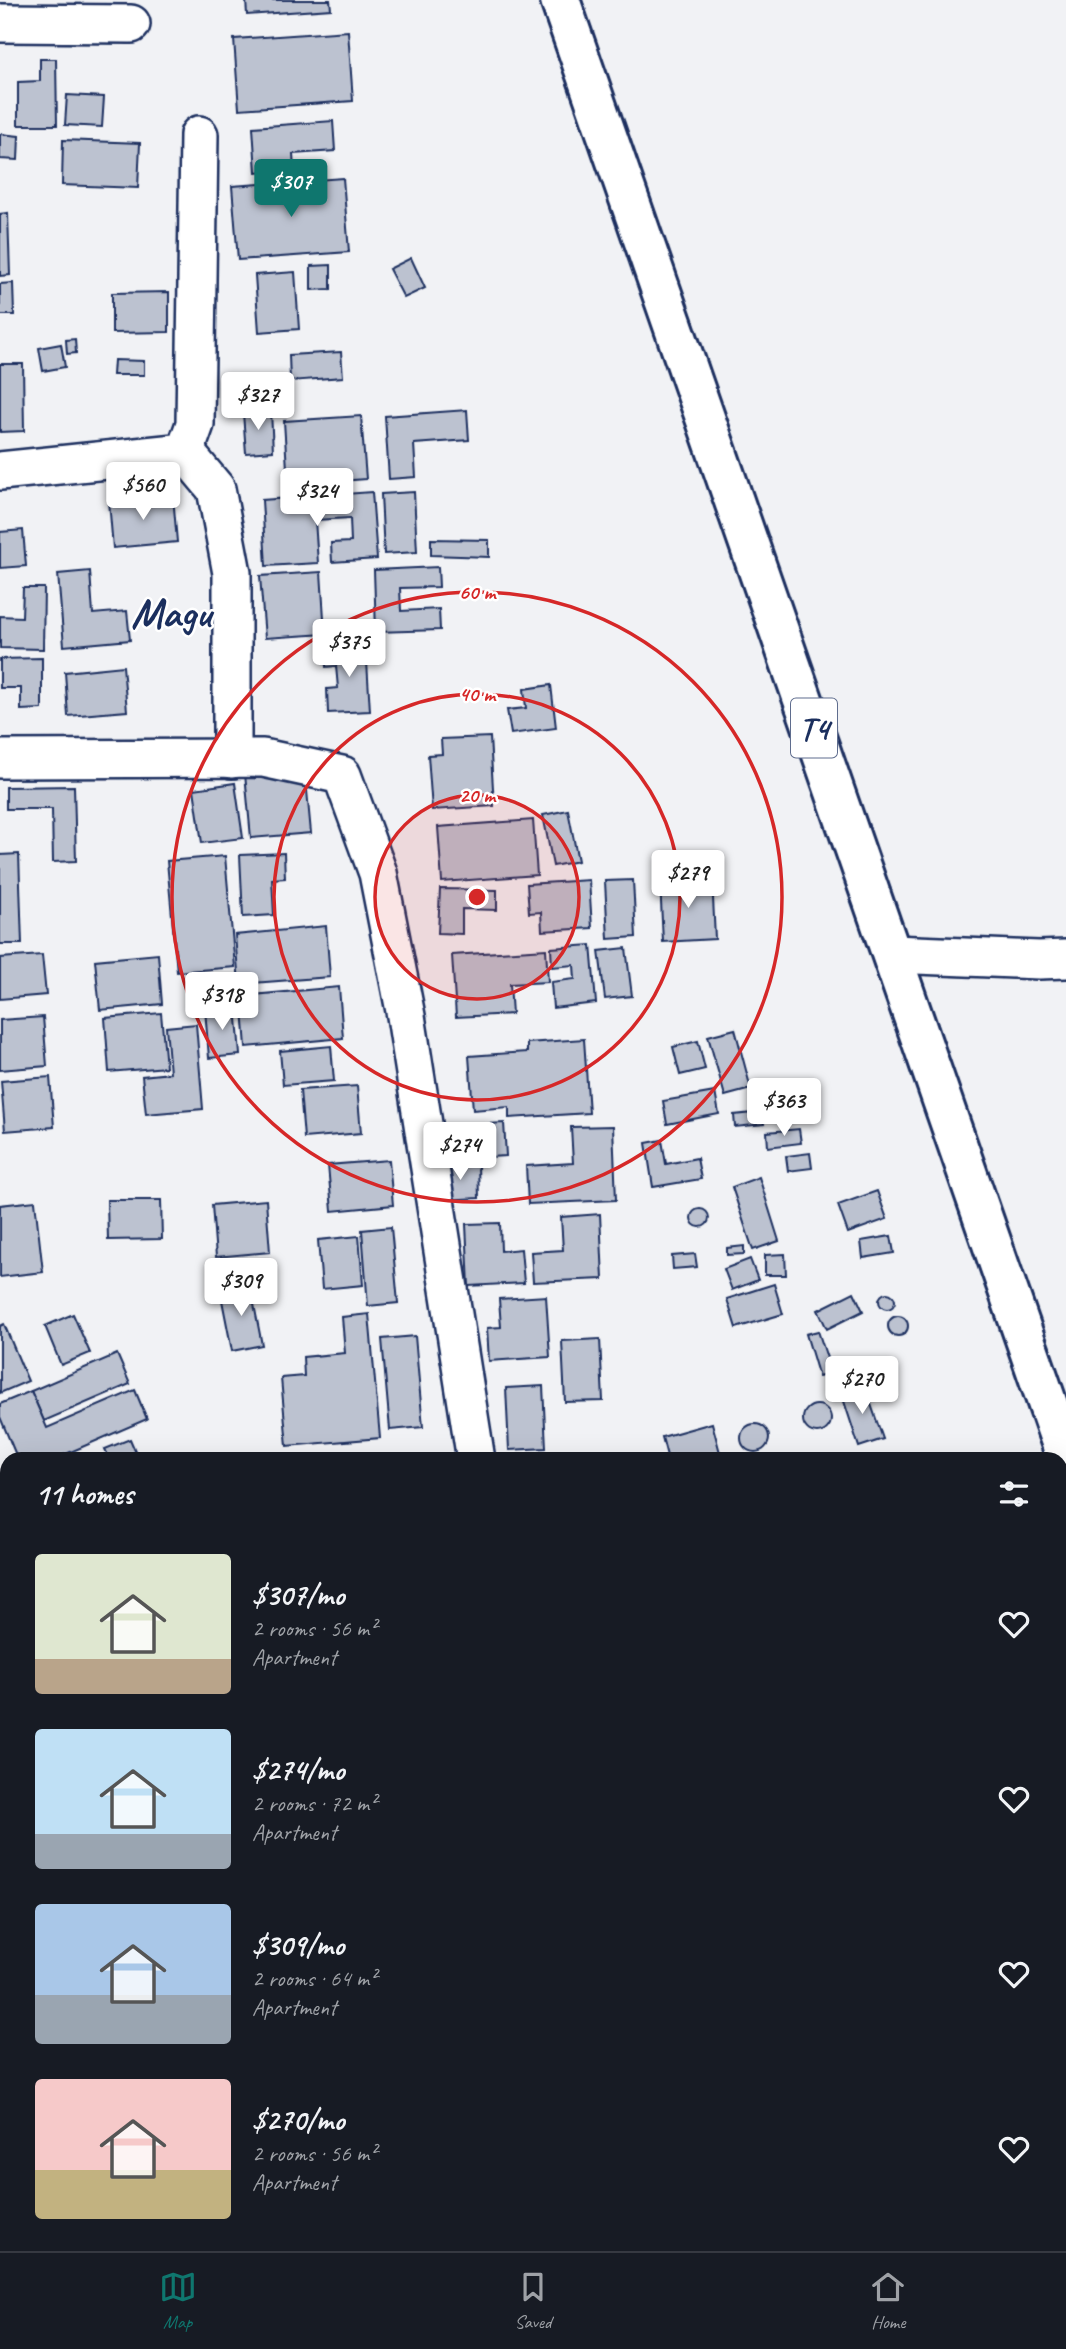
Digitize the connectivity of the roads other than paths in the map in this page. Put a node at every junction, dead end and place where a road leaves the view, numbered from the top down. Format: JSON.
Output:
{"nodes":[{"id":1,"x":560,"y":0,"type":"edge"},
{"id":2,"x":0,"y":23,"type":"edge"},
{"id":3,"x":131,"y":24,"type":"dead end"},
{"id":4,"x":200,"y":135,"type":"dead end"},
{"id":5,"x":185,"y":452,"type":"junction"},
{"id":6,"x":0,"y":471,"type":"edge"},
{"id":7,"x":232,"y":758,"type":"junction"},
{"id":8,"x":0,"y":760,"type":"edge"},
{"id":9,"x":892,"y":954,"type":"junction"},
{"id":10,"x":1066,"y":959,"type":"edge"},
{"id":11,"x":475,"y":1452,"type":"edge"},
{"id":12,"x":1064,"y":1452,"type":"edge"}],
"edges":[{"from":1,"to":9,"type":"main road","number":"T4"},
{"from":2,"to":3,"type":"street"},
{"from":4,"to":5,"type":"street"},
{"from":5,"to":6,"type":"street"},
{"from":5,"to":7,"type":"street"},
{"from":7,"to":8,"type":"street"},
{"from":7,"to":11,"type":"street"},
{"from":9,"to":10,"type":"street"},
{"from":9,"to":12,"type":"main road","number":"T4"}]}
